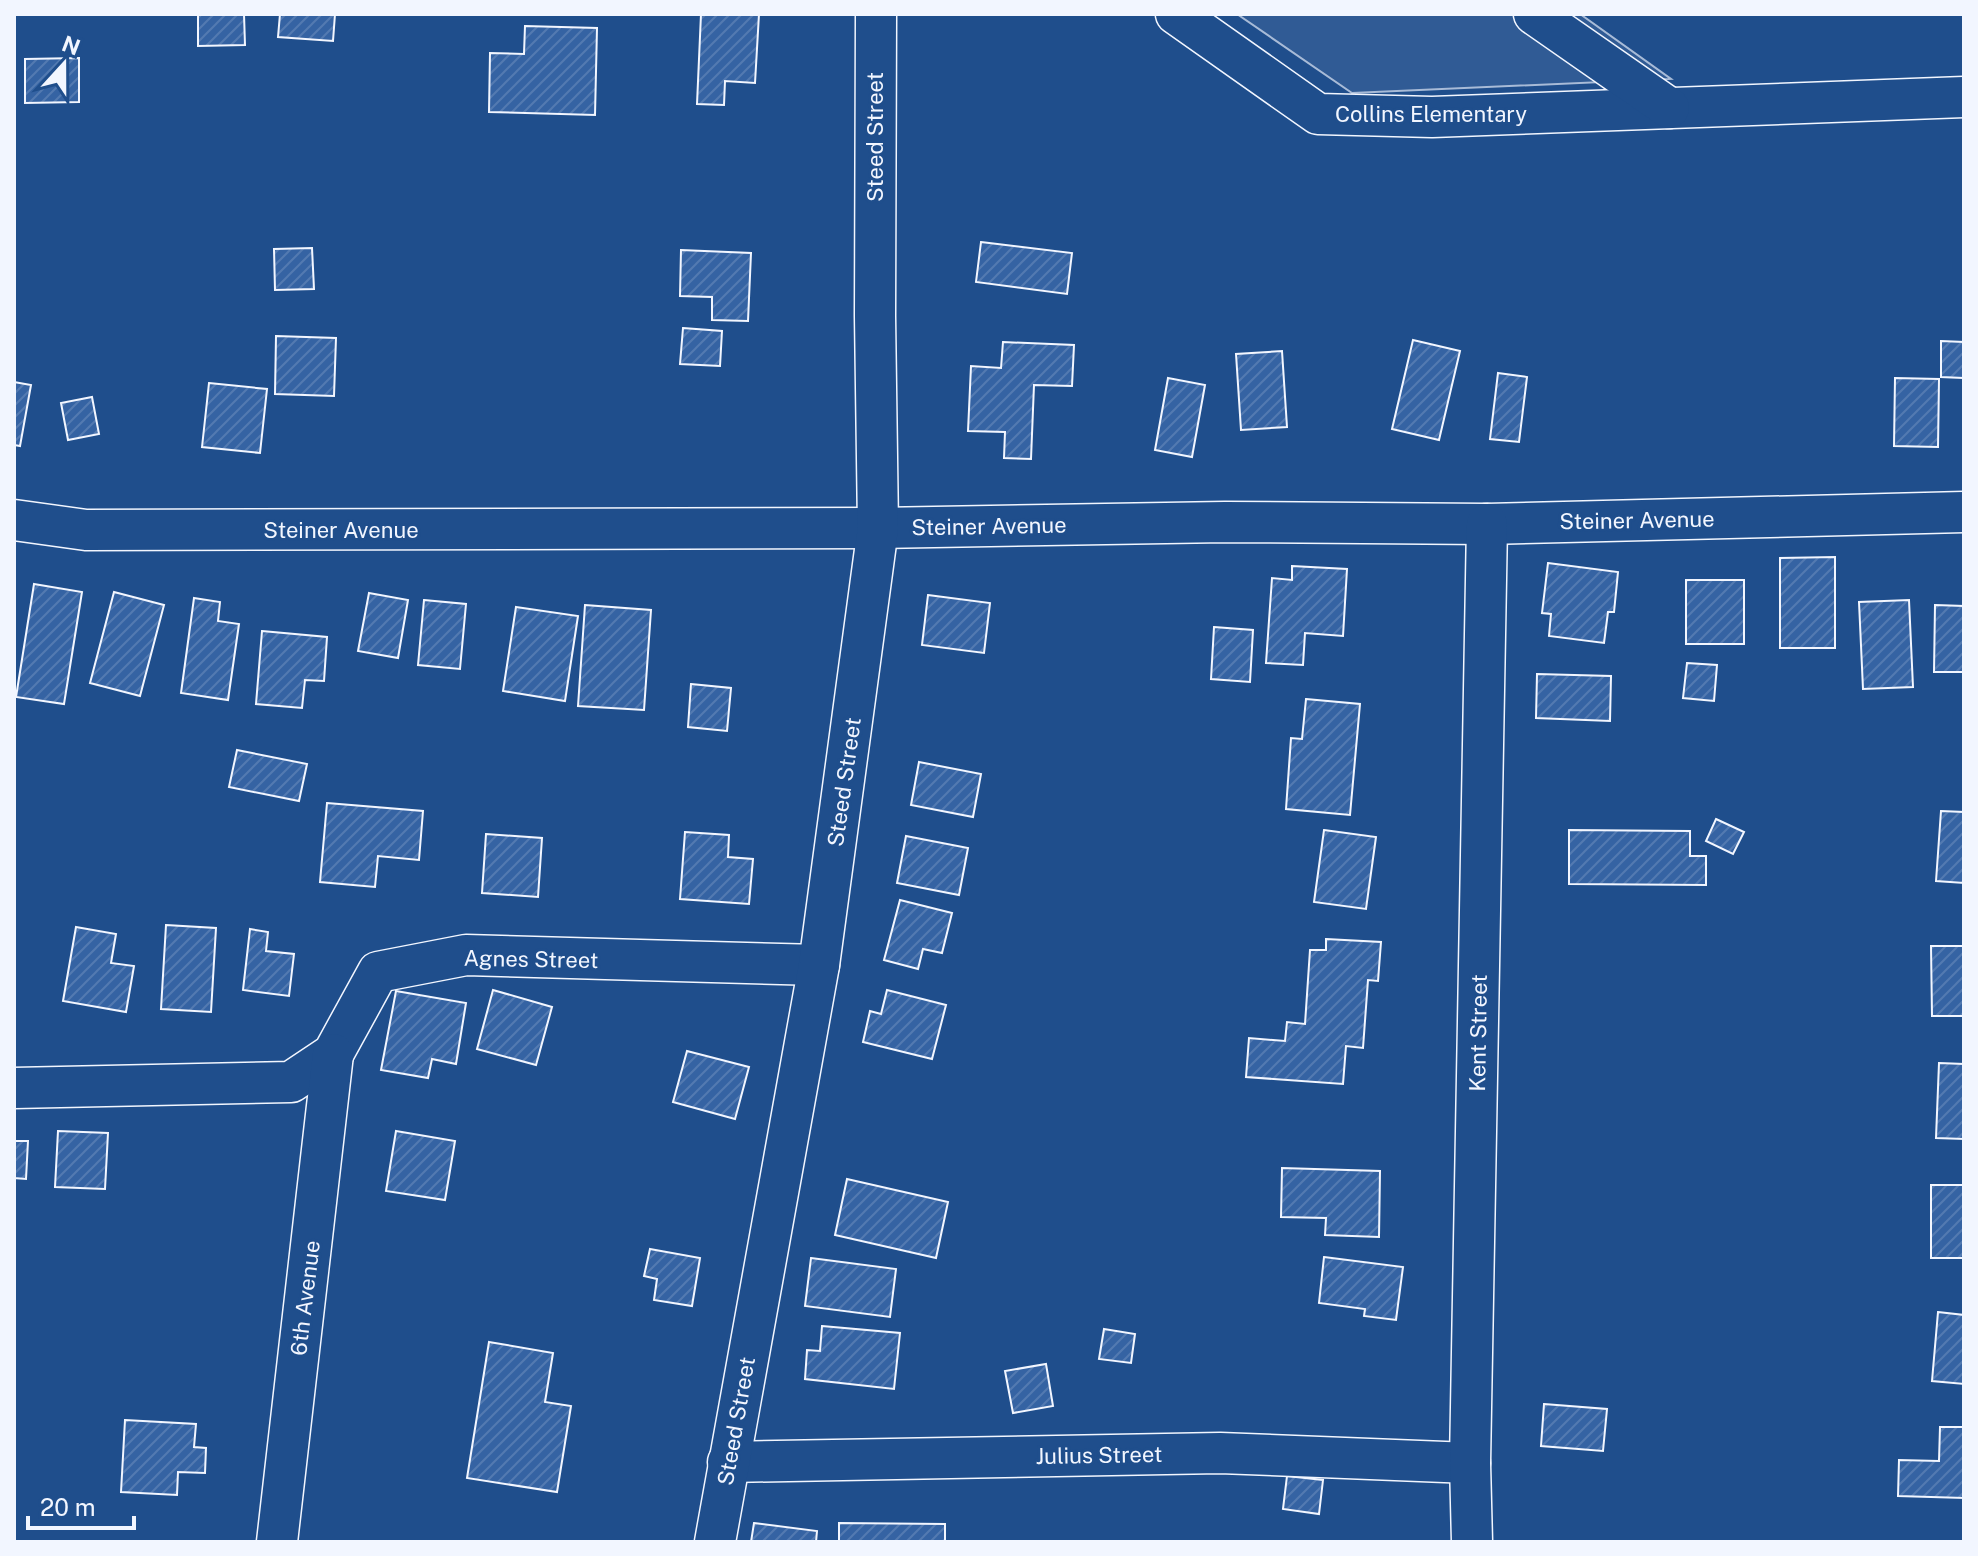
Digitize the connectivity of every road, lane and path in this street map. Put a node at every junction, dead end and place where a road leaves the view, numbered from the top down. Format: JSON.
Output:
{"nodes":[{"id":1,"x":876,"y":14,"type":"edge"},
{"id":2,"x":1176,"y":14,"type":"edge"},
{"id":3,"x":1534,"y":14,"type":"edge"},
{"id":4,"x":1964,"y":97,"type":"edge"},
{"id":5,"x":1669,"y":108,"type":"junction"},
{"id":6,"x":1964,"y":512,"type":"edge"},
{"id":7,"x":14,"y":520,"type":"edge"},
{"id":8,"x":1487,"y":524,"type":"junction"},
{"id":9,"x":878,"y":528,"type":"junction"},
{"id":10,"x":819,"y":965,"type":"junction"},
{"id":11,"x":333,"y":1054,"type":"junction"},
{"id":12,"x":14,"y":1088,"type":"edge"},
{"id":13,"x":728,"y":1462,"type":"junction"},
{"id":14,"x":1470,"y":1463,"type":"junction"},
{"id":15,"x":277,"y":1542,"type":"edge"},
{"id":16,"x":715,"y":1542,"type":"edge"},
{"id":17,"x":1472,"y":1542,"type":"edge"}],
"edges":[{"from":1,"to":9,"type":"street","name":"Steed Street"},
{"from":2,"to":5,"type":"street","name":"Collins Elementary"},
{"from":3,"to":5,"type":"street"},
{"from":4,"to":5,"type":"street","name":"Collins Elementary"},
{"from":6,"to":8,"type":"street","name":"Steiner Avenue"},
{"from":7,"to":9,"type":"street","name":"Steiner Avenue"},
{"from":8,"to":9,"type":"street","name":"Steiner Avenue"},
{"from":8,"to":14,"type":"street","name":"Kent Street"},
{"from":9,"to":10,"type":"street","name":"Steed Street"},
{"from":10,"to":11,"type":"street","name":"Agnes Street"},
{"from":10,"to":13,"type":"street","name":"Steed Street"},
{"from":11,"to":12,"type":"street","name":"Agnes Street"},
{"from":11,"to":15,"type":"street","name":"6th Avenue"},
{"from":13,"to":14,"type":"street","name":"Julius Street"},
{"from":13,"to":16,"type":"street","name":"Steed Street"},
{"from":14,"to":17,"type":"street","name":"Kent Street"}]}
